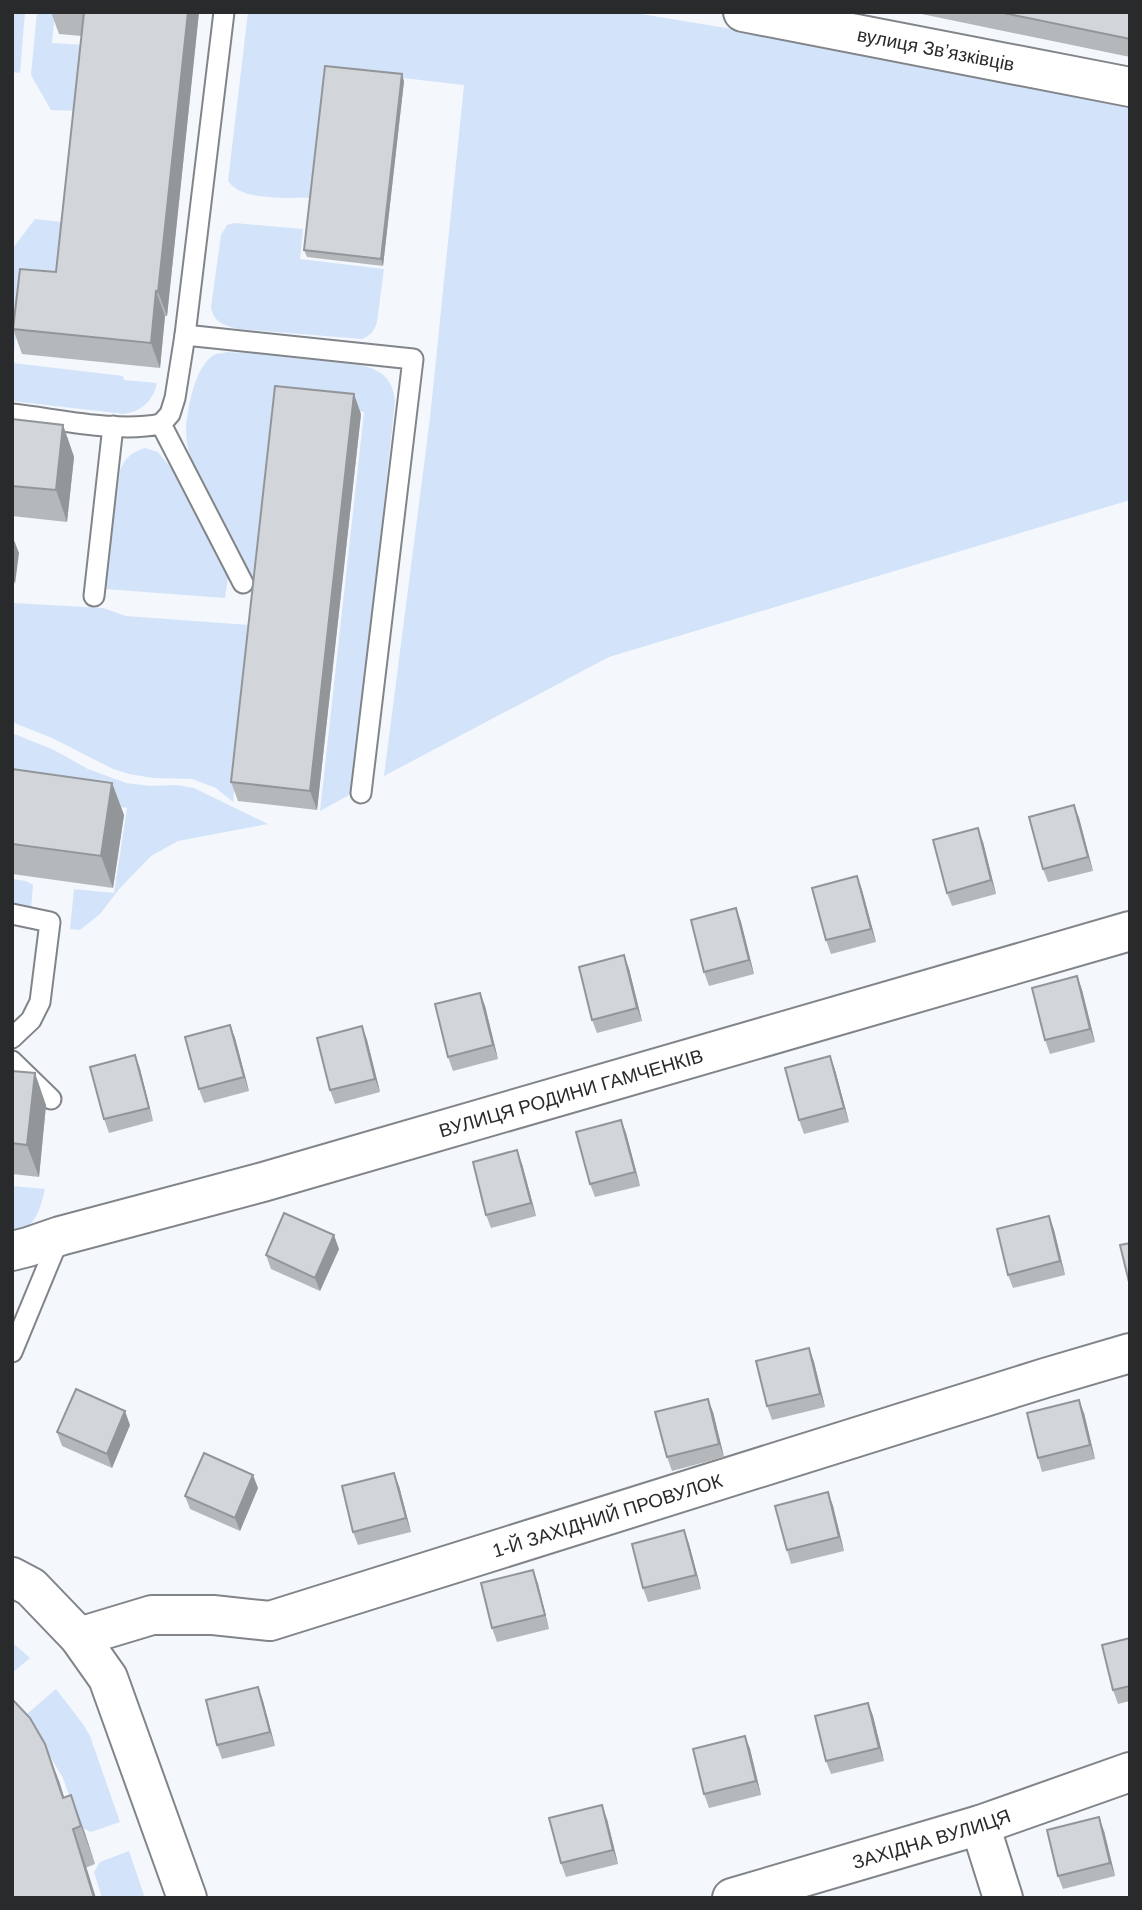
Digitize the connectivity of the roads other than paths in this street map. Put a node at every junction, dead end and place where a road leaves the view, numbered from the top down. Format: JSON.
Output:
{"nodes":[{"id":1,"x":223,"y":12,"type":"edge"},
{"id":2,"x":743,"y":12,"type":"edge"},
{"id":3,"x":1130,"y":87,"type":"edge"},
{"id":4,"x":186,"y":335,"type":"junction"},
{"id":5,"x":12,"y":414,"type":"edge"},
{"id":6,"x":161,"y":424,"type":"junction"},
{"id":7,"x":113,"y":426,"type":"junction"},
{"id":8,"x":243,"y":583,"type":"dead end"},
{"id":9,"x":94,"y":596,"type":"dead end"},
{"id":10,"x":361,"y":793,"type":"dead end"},
{"id":11,"x":12,"y":915,"type":"edge"},
{"id":12,"x":1130,"y":931,"type":"edge"},
{"id":13,"x":12,"y":1038,"type":"edge"},
{"id":14,"x":12,"y":1061,"type":"edge"},
{"id":15,"x":51,"y":1099,"type":"dead end"},
{"id":16,"x":61,"y":1236,"type":"junction"},
{"id":17,"x":12,"y":1251,"type":"edge"},
{"id":18,"x":12,"y":1352,"type":"edge"},
{"id":19,"x":1130,"y":1353,"type":"edge"},
{"id":20,"x":12,"y":1577,"type":"edge"},
{"id":21,"x":79,"y":1637,"type":"junction"},
{"id":22,"x":1130,"y":1772,"type":"edge"},
{"id":23,"x":980,"y":1825,"type":"junction"},
{"id":24,"x":187,"y":1898,"type":"edge"},
{"id":25,"x":732,"y":1898,"type":"edge"},
{"id":26,"x":1003,"y":1898,"type":"edge"}],
"edges":[{"from":1,"to":4,"type":"lane"},
{"from":2,"to":3,"type":"street","name":"вулиця Звʼязківців"},
{"from":4,"to":6,"type":"lane"},
{"from":4,"to":10,"type":"lane"},
{"from":5,"to":7,"type":"lane"},
{"from":6,"to":7,"type":"lane"},
{"from":6,"to":8,"type":"lane"},
{"from":7,"to":9,"type":"lane"},
{"from":11,"to":13,"type":"lane"},
{"from":12,"to":16,"type":"street","name":"ВУЛИЦЯ РОДИНИ ГАМЧЕНКІВ"},
{"from":14,"to":15,"type":"lane"},
{"from":16,"to":17,"type":"street","name":"ВУЛИЦЯ РОДИНИ ГАМЧЕНКІВ"},
{"from":16,"to":18,"type":"lane"},
{"from":19,"to":21,"type":"street","name":"1-Й ЗАХІДНИЙ ПРОВУЛОК"},
{"from":20,"to":21,"type":"street"},
{"from":21,"to":24,"type":"street"},
{"from":22,"to":23,"type":"street","name":"ЗАХІДНА ВУЛИЦЯ"},
{"from":23,"to":25,"type":"street","name":"ЗАХІДНА ВУЛИЦЯ"},
{"from":23,"to":26,"type":"street"}]}
